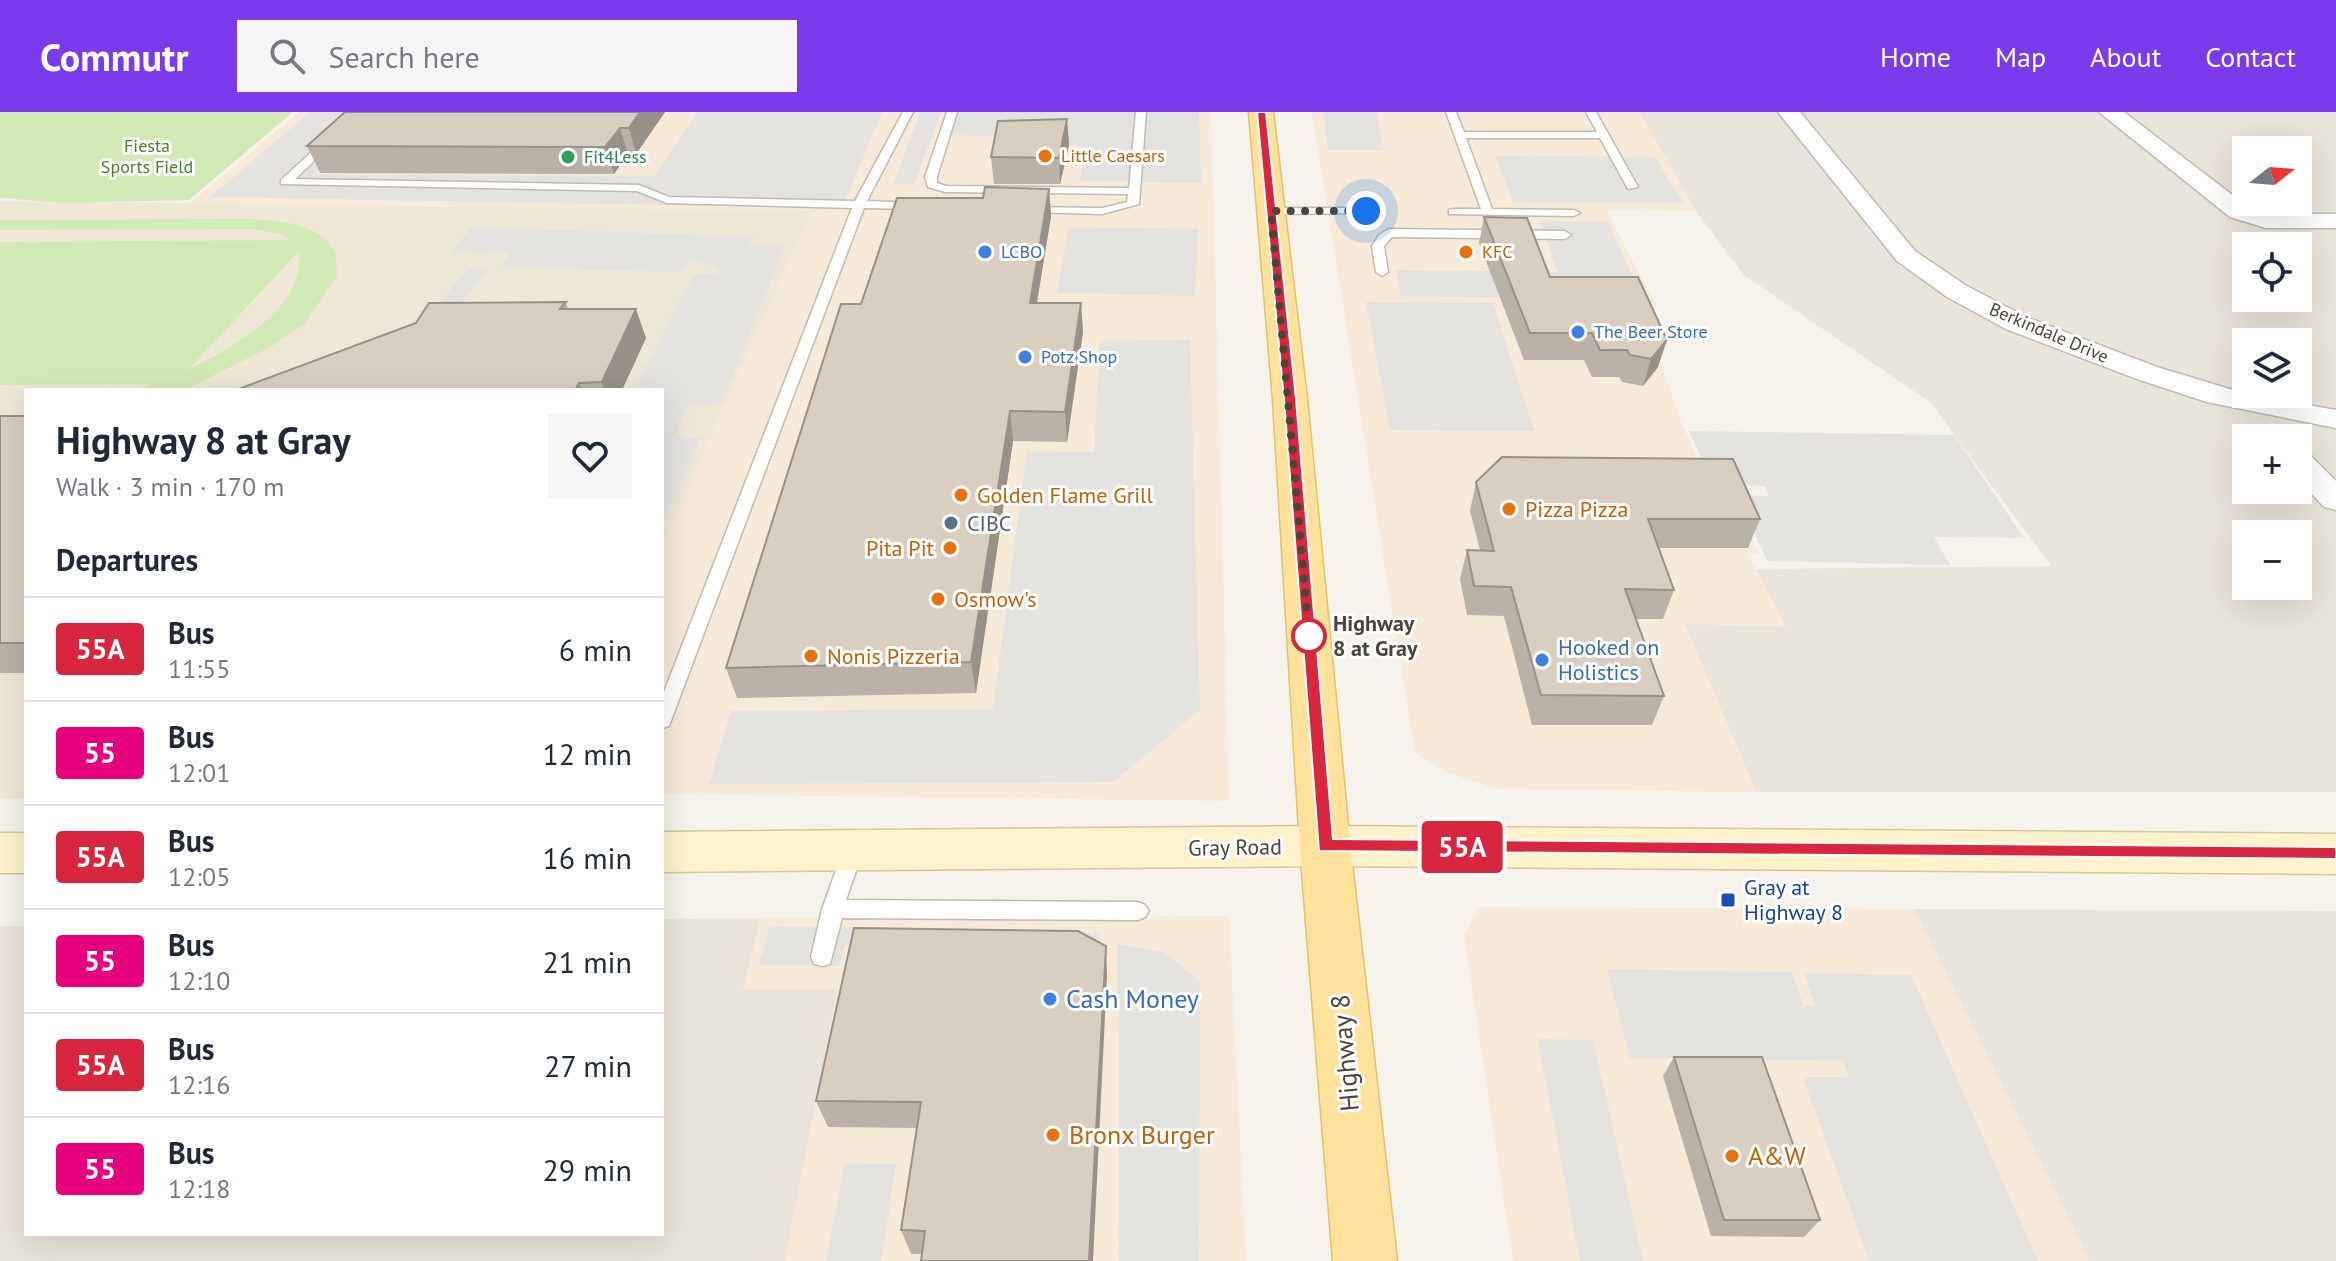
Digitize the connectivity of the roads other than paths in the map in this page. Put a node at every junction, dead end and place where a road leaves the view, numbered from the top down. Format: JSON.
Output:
{"nodes":[{"id":1,"x":361,"y":112,"type":"edge"},
{"id":2,"x":908,"y":112,"type":"edge"},
{"id":3,"x":952,"y":112,"type":"edge"},
{"id":4,"x":1141,"y":112,"type":"edge"},
{"id":5,"x":1261,"y":112,"type":"edge"},
{"id":6,"x":1451,"y":112,"type":"edge"},
{"id":7,"x":1591,"y":112,"type":"edge"},
{"id":8,"x":1789,"y":112,"type":"edge"},
{"id":9,"x":2110,"y":112,"type":"edge"},
{"id":10,"x":1459,"y":135,"type":"junction"},
{"id":11,"x":1603,"y":135,"type":"junction"},
{"id":12,"x":1632,"y":187,"type":"dead end"},
{"id":13,"x":1134,"y":191,"type":"junction"},
{"id":14,"x":859,"y":205,"type":"junction"},
{"id":15,"x":934,"y":207,"type":"edge"},
{"id":16,"x":1009,"y":209,"type":"edge"},
{"id":17,"x":1271,"y":211,"type":"junction"},
{"id":18,"x":1366,"y":211,"type":"dead end"},
{"id":19,"x":1453,"y":212,"type":"dead end"},
{"id":20,"x":1488,"y":213,"type":"junction"},
{"id":21,"x":1574,"y":213,"type":"dead end"},
{"id":22,"x":2336,"y":221,"type":"edge"},
{"id":23,"x":1565,"y":235,"type":"dead end"},
{"id":24,"x":1382,"y":272,"type":"dead end"},
{"id":25,"x":2232,"y":399,"type":"edge"},
{"id":26,"x":2270,"y":408,"type":"joint"},
{"id":27,"x":2336,"y":419,"type":"edge"},
{"id":28,"x":2274,"y":424,"type":"edge"},
{"id":29,"x":2312,"y":475,"type":"edge"},
{"id":30,"x":2336,"y":500,"type":"edge"},
{"id":31,"x":664,"y":716,"type":"edge"},
{"id":32,"x":1325,"y":846,"type":"junction"},
{"id":33,"x":853,"y":851,"type":"junction"},
{"id":34,"x":664,"y":852,"type":"edge"},
{"id":35,"x":0,"y":853,"type":"edge"},
{"id":36,"x":24,"y":853,"type":"edge"},
{"id":37,"x":2336,"y":854,"type":"edge"},
{"id":38,"x":833,"y":909,"type":"junction"},
{"id":39,"x":1138,"y":911,"type":"dead end"},
{"id":40,"x":822,"y":957,"type":"dead end"},
{"id":41,"x":1365,"y":1261,"type":"edge"}],
"edges":[{"from":1,"to":14,"type":"lane"},
{"from":2,"to":14,"type":"lane"},
{"from":3,"to":13,"type":"lane"},
{"from":4,"to":13,"type":"lane"},
{"from":5,"to":17,"type":"main road","name":"Highway 8"},
{"from":6,"to":10,"type":"lane"},
{"from":7,"to":11,"type":"lane"},
{"from":8,"to":25,"type":"street","name":"Berkindale Drive"},
{"from":9,"to":22,"type":"street"},
{"from":10,"to":11,"type":"lane"},
{"from":10,"to":20,"type":"lane"},
{"from":11,"to":12,"type":"lane"},
{"from":13,"to":16,"type":"lane"},
{"from":14,"to":15,"type":"lane"},
{"from":14,"to":31,"type":"lane"},
{"from":17,"to":18,"type":"lane"},
{"from":17,"to":32,"type":"main road","name":"Highway 8"},
{"from":19,"to":20,"type":"lane"},
{"from":20,"to":21,"type":"lane"},
{"from":23,"to":24,"type":"lane"},
{"from":26,"to":27,"type":"street","name":"Berkindale Drive"},
{"from":26,"to":28,"type":"street"},
{"from":29,"to":30,"type":"street"},
{"from":32,"to":33,"type":"main road","name":"Gray Road"},
{"from":32,"to":37,"type":"main road","name":"Gray Road"},
{"from":32,"to":41,"type":"main road","name":"Highway 8"},
{"from":33,"to":34,"type":"main road","name":"Gray Road"},
{"from":33,"to":38,"type":"lane"},
{"from":35,"to":36,"type":"main road"},
{"from":38,"to":39,"type":"lane"},
{"from":38,"to":40,"type":"lane"}]}
